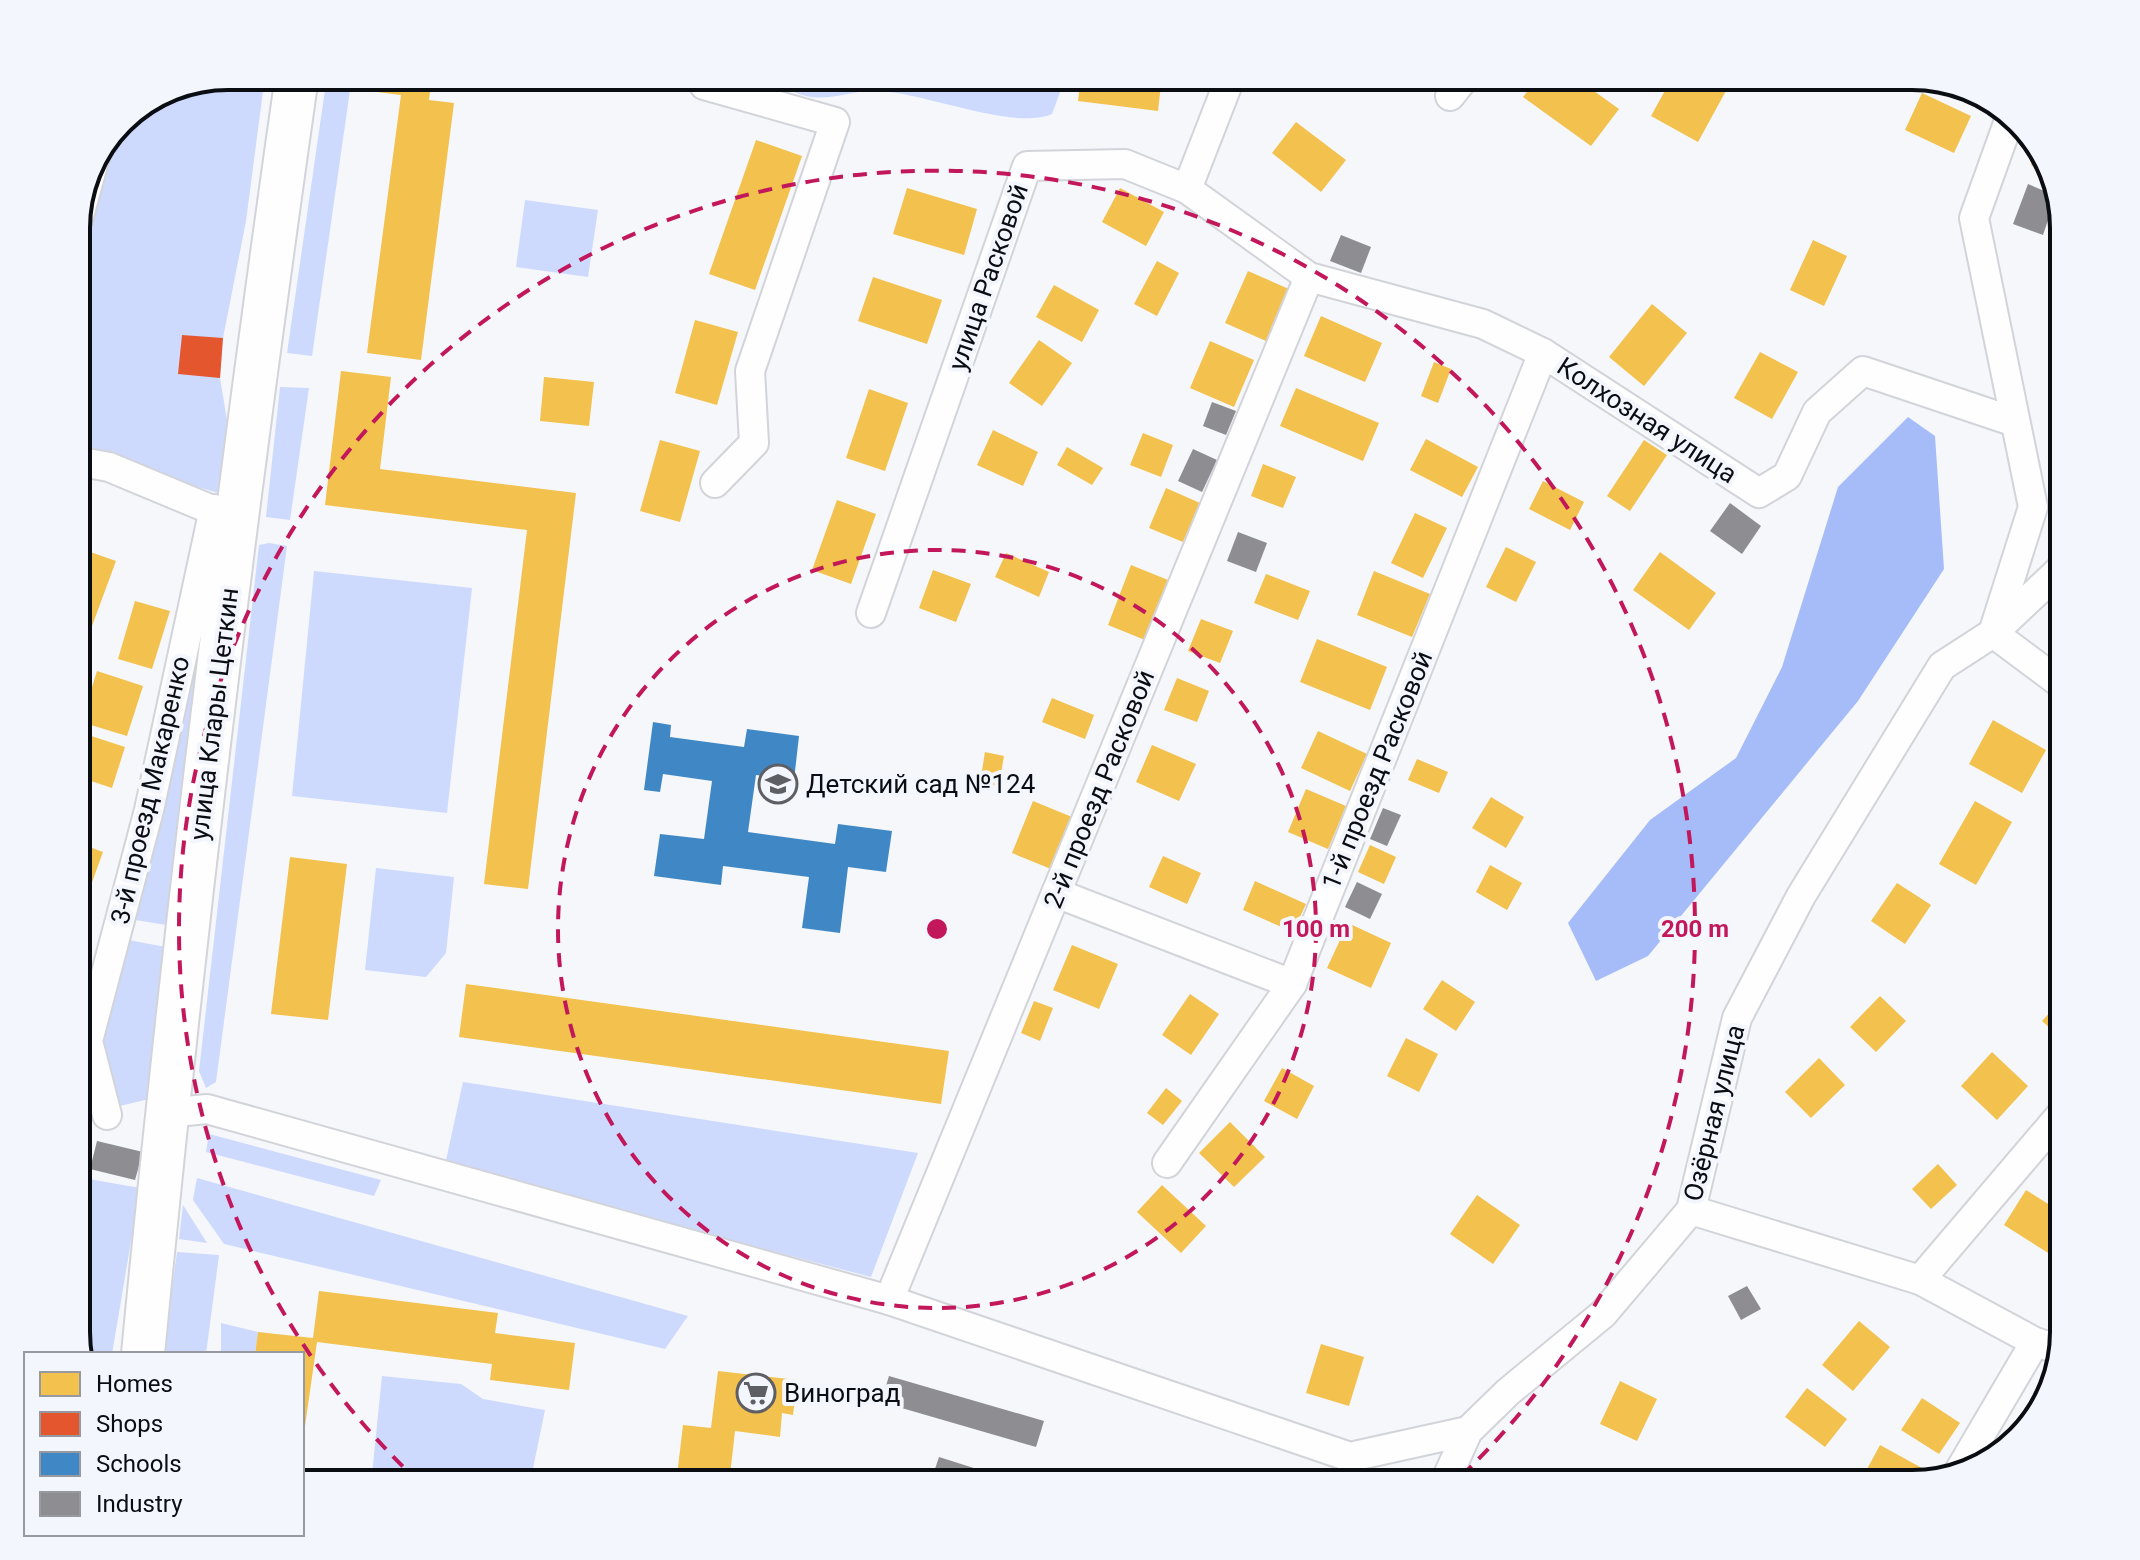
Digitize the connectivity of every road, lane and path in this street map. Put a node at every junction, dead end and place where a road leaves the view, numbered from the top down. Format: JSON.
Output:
{"nodes":[{"id":1,"x":295,"y":90,"type":"edge"},
{"id":2,"x":722,"y":90,"type":"edge"},
{"id":3,"x":1226,"y":90,"type":"edge"},
{"id":4,"x":2007,"y":127,"type":"edge"},
{"id":5,"x":1187,"y":189,"type":"junction"},
{"id":6,"x":1309,"y":277,"type":"junction"},
{"id":7,"x":1543,"y":353,"type":"junction"},
{"id":8,"x":2015,"y":422,"type":"junction"},
{"id":9,"x":90,"y":464,"type":"edge"},
{"id":10,"x":715,"y":483,"type":"dead end"},
{"id":11,"x":225,"y":516,"type":"junction"},
{"id":12,"x":2050,"y":579,"type":"edge"},
{"id":13,"x":871,"y":613,"type":"dead end"},
{"id":14,"x":1993,"y":633,"type":"junction"},
{"id":15,"x":2050,"y":676,"type":"edge"},
{"id":16,"x":1056,"y":893,"type":"junction"},
{"id":17,"x":1292,"y":984,"type":"junction"},
{"id":18,"x":90,"y":1033,"type":"edge"},
{"id":19,"x":90,"y":1049,"type":"edge"},
{"id":20,"x":166,"y":1113,"type":"junction"},
{"id":21,"x":107,"y":1115,"type":"dead end"},
{"id":22,"x":2050,"y":1127,"type":"edge"},
{"id":23,"x":1167,"y":1163,"type":"dead end"},
{"id":24,"x":1691,"y":1210,"type":"junction"},
{"id":25,"x":1920,"y":1280,"type":"junction"},
{"id":26,"x":889,"y":1300,"type":"junction"},
{"id":27,"x":2047,"y":1346,"type":"edge"},
{"id":28,"x":143,"y":1352,"type":"edge"},
{"id":29,"x":1468,"y":1431,"type":"junction"},
{"id":30,"x":1969,"y":1458,"type":"edge"},
{"id":31,"x":1450,"y":1470,"type":"edge"}],
"edges":[{"from":1,"to":11,"type":"main road","name":"улица Клары Цеткин"},
{"from":2,"to":10,"type":"street"},
{"from":3,"to":5,"type":"street"},
{"from":4,"to":8,"type":"street"},
{"from":5,"to":6,"type":"street"},
{"from":5,"to":13,"type":"street","name":"улица Расковой"},
{"from":6,"to":7,"type":"street"},
{"from":6,"to":16,"type":"street","name":"2-й проезд Расковой"},
{"from":7,"to":8,"type":"street","name":"Колхозная улица"},
{"from":7,"to":17,"type":"street","name":"1-й проезд Расковой"},
{"from":8,"to":14,"type":"street"},
{"from":9,"to":11,"type":"street"},
{"from":11,"to":18,"type":"street","name":"3-й проезд Макаренко"},
{"from":11,"to":20,"type":"main road","name":"улица Клары Цеткин"},
{"from":12,"to":14,"type":"street","name":"Озёрная улица"},
{"from":14,"to":15,"type":"street"},
{"from":14,"to":24,"type":"street","name":"Озёрная улица"},
{"from":16,"to":17,"type":"street"},
{"from":16,"to":26,"type":"street","name":"2-й проезд Расковой"},
{"from":17,"to":23,"type":"street","name":"1-й проезд Расковой"},
{"from":19,"to":21,"type":"street","name":"3-й проезд Макаренко"},
{"from":20,"to":26,"type":"street"},
{"from":20,"to":28,"type":"main road","name":"улица Клары Цеткин"},
{"from":22,"to":25,"type":"street"},
{"from":24,"to":25,"type":"street"},
{"from":24,"to":29,"type":"street","name":"Озёрная улица"},
{"from":25,"to":27,"type":"street"},
{"from":26,"to":29,"type":"street"},
{"from":27,"to":30,"type":"street"},
{"from":29,"to":31,"type":"street","name":"Озёрная улица"}]}
